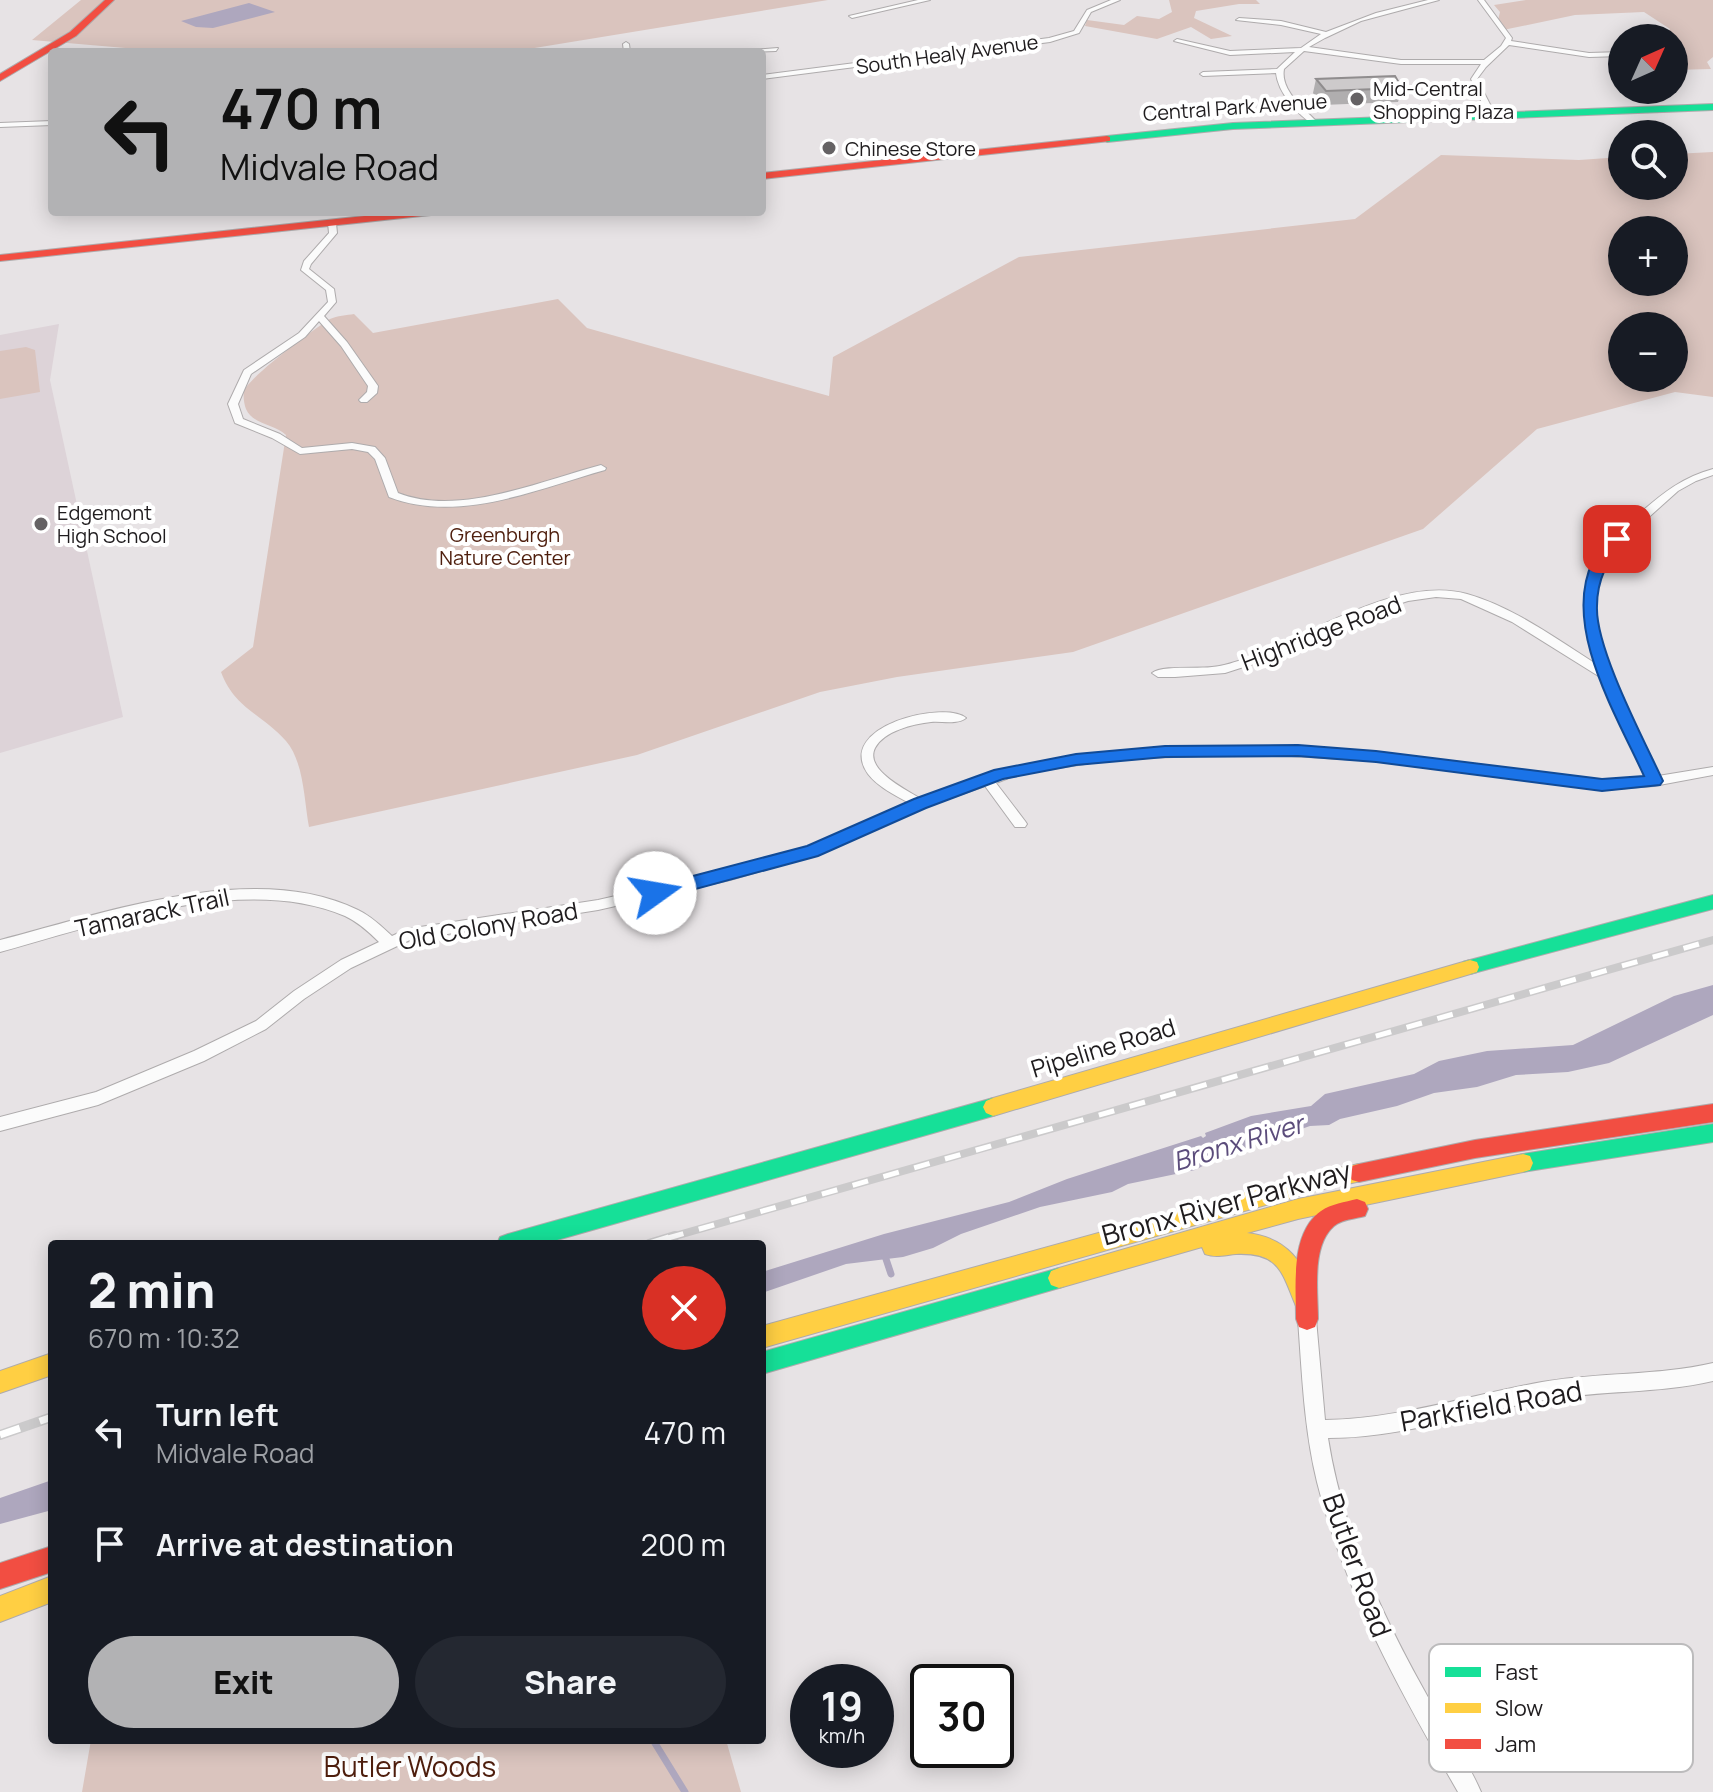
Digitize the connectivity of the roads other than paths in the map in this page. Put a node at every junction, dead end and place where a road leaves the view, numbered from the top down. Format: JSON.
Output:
{"nodes":[{"id":1,"x":110,"y":0,"type":"edge"},
{"id":2,"x":927,"y":0,"type":"edge"},
{"id":3,"x":1117,"y":0,"type":"edge"},
{"id":4,"x":1436,"y":0,"type":"edge"},
{"id":5,"x":1481,"y":0,"type":"edge"},
{"id":6,"x":852,"y":16,"type":"dead end"},
{"id":7,"x":1239,"y":20,"type":"dead end"},
{"id":8,"x":1327,"y":34,"type":"junction"},
{"id":9,"x":1177,"y":41,"type":"dead end"},
{"id":10,"x":1509,"y":43,"type":"junction"},
{"id":11,"x":54,"y":48,"type":"edge"},
{"id":12,"x":776,"y":49,"type":"dead end"},
{"id":13,"x":1300,"y":49,"type":"junction"},
{"id":14,"x":766,"y":50,"type":"edge"},
{"id":15,"x":48,"y":52,"type":"edge"},
{"id":16,"x":1608,"y":54,"type":"edge"},
{"id":17,"x":1483,"y":62,"type":"junction"},
{"id":18,"x":1279,"y":71,"type":"junction"},
{"id":19,"x":1203,"y":74,"type":"dead end"},
{"id":20,"x":766,"y":76,"type":"edge"},
{"id":21,"x":0,"y":78,"type":"edge"},
{"id":22,"x":1713,"y":107,"type":"edge"},
{"id":23,"x":1492,"y":116,"type":"junction"},
{"id":24,"x":48,"y":123,"type":"edge"},
{"id":25,"x":1314,"y":123,"type":"junction"},
{"id":26,"x":0,"y":125,"type":"edge"},
{"id":27,"x":766,"y":176,"type":"edge"},
{"id":28,"x":395,"y":216,"type":"edge"},
{"id":29,"x":332,"y":223,"type":"junction"},
{"id":30,"x":0,"y":258,"type":"edge"},
{"id":31,"x":321,"y":318,"type":"junction"},
{"id":32,"x":364,"y":400,"type":"dead end"},
{"id":33,"x":601,"y":468,"type":"dead end"},
{"id":34,"x":1713,"y":472,"type":"edge"},
{"id":35,"x":1158,"y":673,"type":"dead end"},
{"id":36,"x":1607,"y":676,"type":"junction"},
{"id":37,"x":960,"y":718,"type":"dead end"},
{"id":38,"x":1713,"y":771,"type":"edge"},
{"id":39,"x":986,"y":779,"type":"junction"},
{"id":40,"x":1654,"y":781,"type":"junction"},
{"id":41,"x":920,"y":804,"type":"junction"},
{"id":42,"x":1020,"y":824,"type":"dead end"},
{"id":43,"x":1713,"y":902,"type":"edge"},
{"id":44,"x":389,"y":942,"type":"junction"},
{"id":45,"x":0,"y":946,"type":"edge"},
{"id":46,"x":1713,"y":1113,"type":"edge"},
{"id":47,"x":0,"y":1124,"type":"edge"},
{"id":48,"x":1713,"y":1133,"type":"edge"},
{"id":49,"x":1611,"y":1149,"type":"junction"},
{"id":50,"x":523,"y":1240,"type":"edge"},
{"id":51,"x":1077,"y":1271,"type":"junction"},
{"id":52,"x":1307,"y":1319,"type":"junction"},
{"id":53,"x":766,"y":1336,"type":"edge"},
{"id":54,"x":766,"y":1362,"type":"edge"},
{"id":55,"x":48,"y":1365,"type":"edge"},
{"id":56,"x":1713,"y":1372,"type":"edge"},
{"id":57,"x":0,"y":1382,"type":"edge"},
{"id":58,"x":1316,"y":1429,"type":"junction"},
{"id":59,"x":48,"y":1560,"type":"edge"},
{"id":60,"x":0,"y":1576,"type":"edge"},
{"id":61,"x":48,"y":1591,"type":"edge"},
{"id":62,"x":0,"y":1609,"type":"edge"},
{"id":63,"x":1429,"y":1720,"type":"edge"},
{"id":64,"x":1459,"y":1772,"type":"edge"},
{"id":65,"x":1470,"y":1792,"type":"edge"}],
"edges":[{"from":1,"to":11,"type":"main road"},
{"from":2,"to":6,"type":"street"},
{"from":3,"to":20,"type":"street","name":"South Healy Avenue"},
{"from":4,"to":8,"type":"street"},
{"from":5,"to":10,"type":"street"},
{"from":7,"to":8,"type":"street"},
{"from":8,"to":13,"type":"street"},
{"from":9,"to":13,"type":"street"},
{"from":10,"to":16,"type":"street"},
{"from":10,"to":17,"type":"street"},
{"from":12,"to":14,"type":"street"},
{"from":13,"to":17,"type":"street"},
{"from":13,"to":18,"type":"street"},
{"from":15,"to":21,"type":"main road"},
{"from":17,"to":23,"type":"street"},
{"from":18,"to":19,"type":"street"},
{"from":18,"to":25,"type":"street"},
{"from":22,"to":23,"type":"main road","name":"Central Park Avenue"},
{"from":23,"to":25,"type":"main road","name":"Central Park Avenue"},
{"from":24,"to":26,"type":"street"},
{"from":25,"to":27,"type":"main road","name":"Central Park Avenue"},
{"from":28,"to":29,"type":"main road"},
{"from":29,"to":30,"type":"main road"},
{"from":29,"to":31,"type":"street"},
{"from":31,"to":32,"type":"street"},
{"from":31,"to":33,"type":"street"},
{"from":34,"to":36,"type":"street"},
{"from":35,"to":36,"type":"street","name":"Highridge Road"},
{"from":36,"to":40,"type":"street"},
{"from":37,"to":41,"type":"street"},
{"from":38,"to":40,"type":"street","name":"Old Colony Road"},
{"from":39,"to":40,"type":"street","name":"Old Colony Road"},
{"from":39,"to":41,"type":"street","name":"Old Colony Road"},
{"from":39,"to":42,"type":"street"},
{"from":41,"to":44,"type":"street","name":"Old Colony Road"},
{"from":43,"to":50,"type":"main road","name":"Pipeline Road"},
{"from":44,"to":45,"type":"street","name":"Tamarack Trail"},
{"from":44,"to":47,"type":"street","name":"Old Colony Road"},
{"from":46,"to":53,"type":"main road","name":"Bronx River Parkway"},
{"from":48,"to":49,"type":"main road","name":"Bronx River Parkway"},
{"from":49,"to":51,"type":"main road","name":"Bronx River Parkway"},
{"from":49,"to":52,"type":"main road"},
{"from":51,"to":52,"type":"main road"},
{"from":51,"to":54,"type":"main road","name":"Bronx River Parkway"},
{"from":52,"to":58,"type":"street","name":"Butler Road"},
{"from":55,"to":57,"type":"main road"},
{"from":56,"to":58,"type":"street","name":"Parkfield Road"},
{"from":58,"to":63,"type":"street","name":"Butler Road"},
{"from":59,"to":60,"type":"main road"},
{"from":61,"to":62,"type":"main road"},
{"from":64,"to":65,"type":"street","name":"Butler Road"}]}
